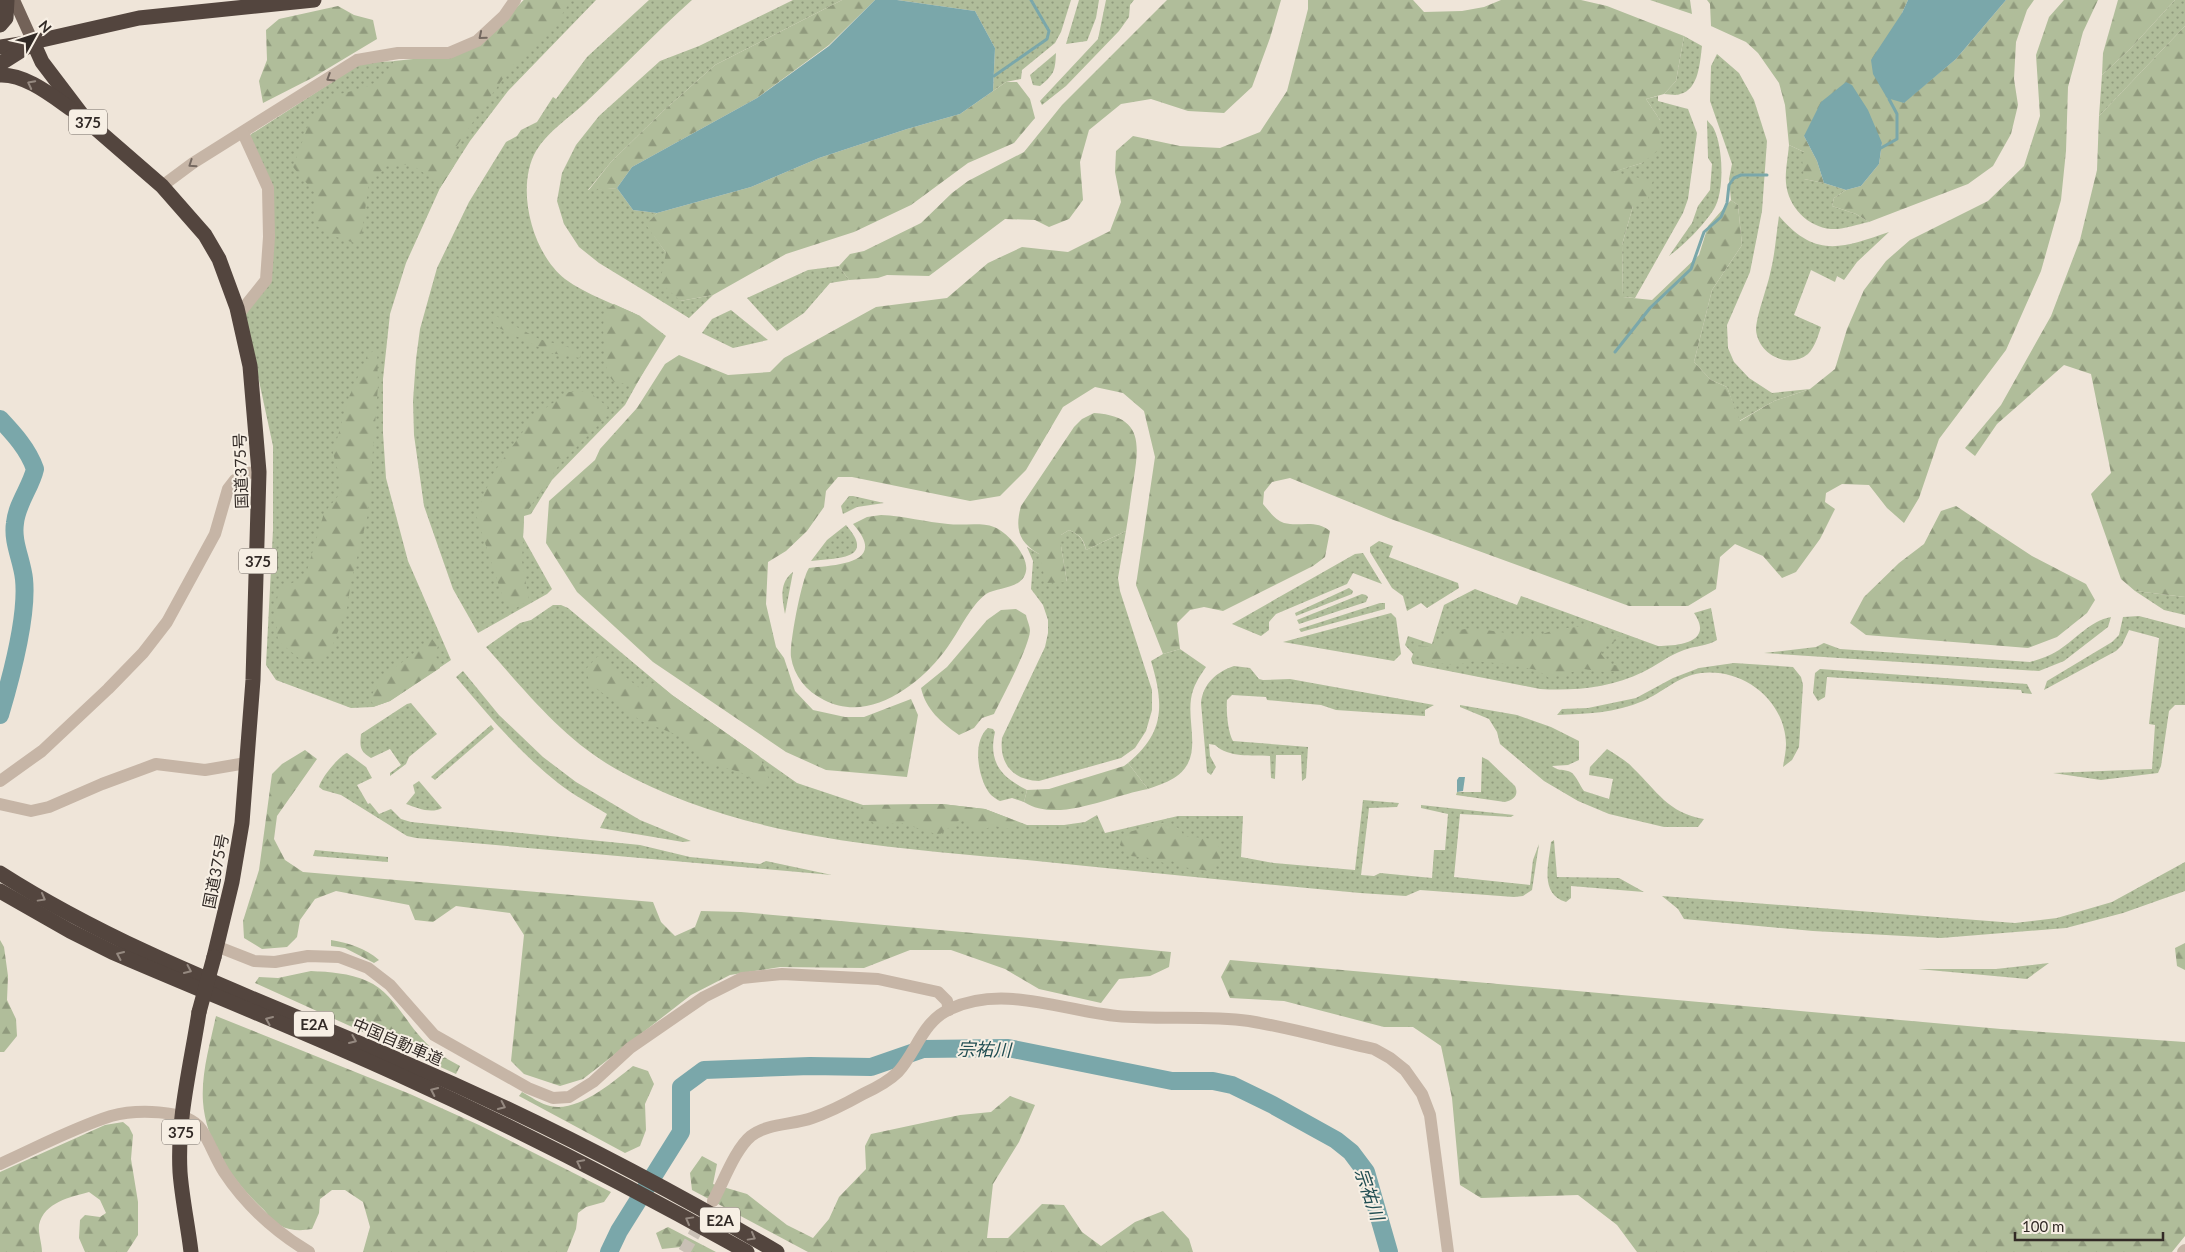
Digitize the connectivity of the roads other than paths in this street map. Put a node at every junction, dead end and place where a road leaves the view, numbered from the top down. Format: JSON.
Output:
{"nodes":[{"id":1,"x":7,"y":0,"type":"edge"},
{"id":2,"x":14,"y":0,"type":"edge"},
{"id":3,"x":314,"y":0,"type":"edge"},
{"id":4,"x":514,"y":0,"type":"edge"},
{"id":5,"x":0,"y":25,"type":"edge"},
{"id":6,"x":33,"y":42,"type":"junction"},
{"id":7,"x":0,"y":47,"type":"edge"},
{"id":8,"x":0,"y":64,"type":"edge"},
{"id":9,"x":0,"y":75,"type":"edge"},
{"id":10,"x":86,"y":120,"type":"junction"},
{"id":11,"x":243,"y":133,"type":"junction"},
{"id":12,"x":162,"y":186,"type":"junction"},
{"id":13,"x":238,"y":315,"type":"junction"},
{"id":14,"x":259,"y":472,"type":"junction"},
{"id":15,"x":246,"y":763,"type":"junction"},
{"id":16,"x":0,"y":781,"type":"edge"},
{"id":17,"x":0,"y":804,"type":"edge"},
{"id":18,"x":0,"y":873,"type":"edge"},
{"id":19,"x":0,"y":891,"type":"edge"},
{"id":20,"x":215,"y":952,"type":"junction"},
{"id":21,"x":949,"y":1010,"type":"junction"},
{"id":22,"x":182,"y":1116,"type":"junction"},
{"id":23,"x":0,"y":1164,"type":"edge"},
{"id":24,"x":713,"y":1201,"type":"dead end"},
{"id":25,"x":191,"y":1252,"type":"edge"},
{"id":26,"x":309,"y":1252,"type":"edge"},
{"id":27,"x":747,"y":1252,"type":"edge"},
{"id":28,"x":777,"y":1252,"type":"edge"},
{"id":29,"x":1448,"y":1252,"type":"edge"}],
"edges":[{"from":1,"to":5,"type":"highway"},
{"from":2,"to":6,"type":"main road"},
{"from":3,"to":6,"type":"highway"},
{"from":4,"to":11,"type":"street","one_way":true},
{"from":6,"to":7,"type":"highway"},
{"from":6,"to":8,"type":"highway"},
{"from":6,"to":10,"type":"highway","name":"国道375号","number":"375"},
{"from":10,"to":9,"type":"highway","one_way":true},
{"from":10,"to":12,"type":"highway","name":"国道375号","number":"375"},
{"from":11,"to":12,"type":"street","one_way":true},
{"from":11,"to":13,"type":"street"},
{"from":12,"to":13,"type":"highway","name":"国道375号","number":"375"},
{"from":13,"to":14,"type":"highway","name":"国道375号","number":"375"},
{"from":14,"to":15,"type":"highway","name":"国道375号","number":"375"},
{"from":14,"to":16,"type":"street"},
{"from":15,"to":17,"type":"street"},
{"from":15,"to":20,"type":"highway","name":"国道375号","number":"375"},
{"from":18,"to":28,"type":"highway","name":"中国自動車道","number":"E2A","one_way":true},
{"from":27,"to":19,"type":"highway","name":"中国自動車道","number":"E2A","one_way":true},
{"from":20,"to":21,"type":"street"},
{"from":20,"to":22,"type":"highway","name":"国道375号","number":"375","bridge":true},
{"from":21,"to":24,"type":"street"},
{"from":21,"to":29,"type":"street"},
{"from":22,"to":23,"type":"street"},
{"from":22,"to":25,"type":"highway","name":"国道375号","number":"375"},
{"from":22,"to":26,"type":"street"}]}
